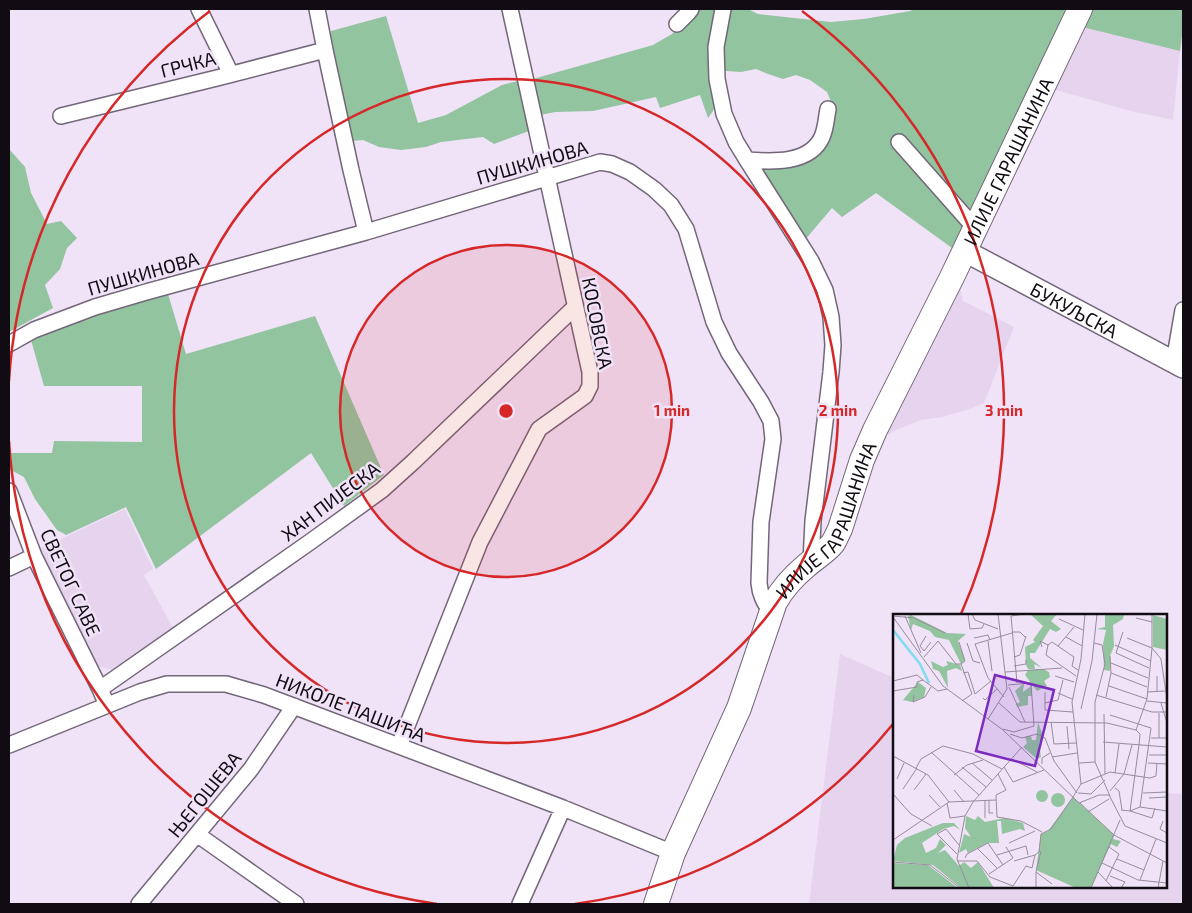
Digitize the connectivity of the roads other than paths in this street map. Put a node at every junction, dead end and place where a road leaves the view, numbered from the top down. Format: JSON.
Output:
{"nodes":[{"id":1,"x":199,"y":9,"type":"edge"},
{"id":2,"x":317,"y":9,"type":"edge"},
{"id":3,"x":510,"y":9,"type":"edge"},
{"id":4,"x":690,"y":9,"type":"edge"},
{"id":5,"x":723,"y":9,"type":"edge"},
{"id":6,"x":1080,"y":9,"type":"edge"},
{"id":7,"x":677,"y":24,"type":"dead end"},
{"id":8,"x":325,"y":50,"type":"junction"},
{"id":9,"x":231,"y":74,"type":"junction"},
{"id":10,"x":828,"y":109,"type":"dead end"},
{"id":11,"x":61,"y":116,"type":"dead end"},
{"id":12,"x":900,"y":142,"type":"dead end"},
{"id":13,"x":747,"y":160,"type":"junction"},
{"id":14,"x":547,"y":178,"type":"junction"},
{"id":15,"x":975,"y":228,"type":"junction"},
{"id":16,"x":366,"y":232,"type":"junction"},
{"id":17,"x":965,"y":251,"type":"junction"},
{"id":18,"x":575,"y":307,"type":"junction"},
{"id":19,"x":1183,"y":310,"type":"edge"},
{"id":20,"x":9,"y":344,"type":"edge"},
{"id":21,"x":1179,"y":364,"type":"edge"},
{"id":22,"x":9,"y":491,"type":"edge"},
{"id":23,"x":34,"y":556,"type":"junction"},
{"id":24,"x":811,"y":562,"type":"junction"},
{"id":25,"x":9,"y":568,"type":"edge"},
{"id":26,"x":771,"y":612,"type":"junction"},
{"id":27,"x":100,"y":690,"type":"junction"},
{"id":28,"x":107,"y":705,"type":"junction"},
{"id":29,"x":294,"y":706,"type":"junction"},
{"id":30,"x":9,"y":745,"type":"edge"},
{"id":31,"x":399,"y":746,"type":"junction"},
{"id":32,"x":563,"y":808,"type":"junction"},
{"id":33,"x":198,"y":835,"type":"junction"},
{"id":34,"x":673,"y":853,"type":"junction"},
{"id":35,"x":139,"y":904,"type":"edge"},
{"id":36,"x":296,"y":904,"type":"edge"},
{"id":37,"x":520,"y":904,"type":"edge"},
{"id":38,"x":656,"y":904,"type":"edge"}],
"edges":[{"from":1,"to":9,"type":"street"},
{"from":2,"to":8,"type":"street"},
{"from":3,"to":14,"type":"street","name":"КОСОВСКА"},
{"from":4,"to":7,"type":"street"},
{"from":5,"to":13,"type":"street"},
{"from":6,"to":15,"type":"main road","name":"ИЛИЈЕ ГАРАШАНИНА"},
{"from":8,"to":9,"type":"street","name":"ГРЧКА"},
{"from":8,"to":16,"type":"street"},
{"from":9,"to":11,"type":"street","name":"ГРЧКА"},
{"from":10,"to":13,"type":"street"},
{"from":12,"to":15,"type":"street"},
{"from":13,"to":24,"type":"street"},
{"from":14,"to":16,"type":"street","name":"ПУШКИНОВА"},
{"from":14,"to":18,"type":"street","name":"КОСОВСКА"},
{"from":14,"to":26,"type":"street","name":"ПУШКИНОВА"},
{"from":15,"to":17,"type":"main road","name":"ИЛИЈЕ ГАРАШАНИНА"},
{"from":16,"to":20,"type":"street","name":"ПУШКИНОВА"},
{"from":17,"to":21,"type":"main road","name":"БУКУЉСКА"},
{"from":17,"to":24,"type":"main road","name":"ИЛИЈЕ ГАРАШАНИНА"},
{"from":18,"to":27,"type":"street","name":"ХАН ПИЈЕСКА"},
{"from":18,"to":31,"type":"street","name":"КОСОВСКА"},
{"from":19,"to":21,"type":"street"},
{"from":22,"to":23,"type":"street","name":"СВЕТОГ САВЕ"},
{"from":23,"to":25,"type":"street"},
{"from":23,"to":27,"type":"street","name":"СВЕТОГ САВЕ"},
{"from":24,"to":26,"type":"main road","name":"ИЛИЈЕ ГАРАШАНИНА"},
{"from":26,"to":34,"type":"main road","name":"ИЛИЈЕ ГАРАШАНИНА"},
{"from":27,"to":28,"type":"street"},
{"from":28,"to":29,"type":"street","name":"НИКОЛЕ ПАШИЋА"},
{"from":28,"to":30,"type":"street","name":"НИКОЛЕ ПАШИЋА"},
{"from":29,"to":31,"type":"street","name":"НИКОЛЕ ПАШИЋА"},
{"from":29,"to":33,"type":"street","name":"ЊЕГОШЕВА"},
{"from":31,"to":32,"type":"street","name":"НИКОЛЕ ПАШИЋА"},
{"from":32,"to":34,"type":"street","name":"НИКОЛЕ ПАШИЋА"},
{"from":32,"to":37,"type":"street"},
{"from":33,"to":35,"type":"street","name":"ЊЕГОШЕВА"},
{"from":33,"to":36,"type":"street"},
{"from":34,"to":38,"type":"main road","name":"ИЛИЈЕ ГАРАШАНИНА"}]}
